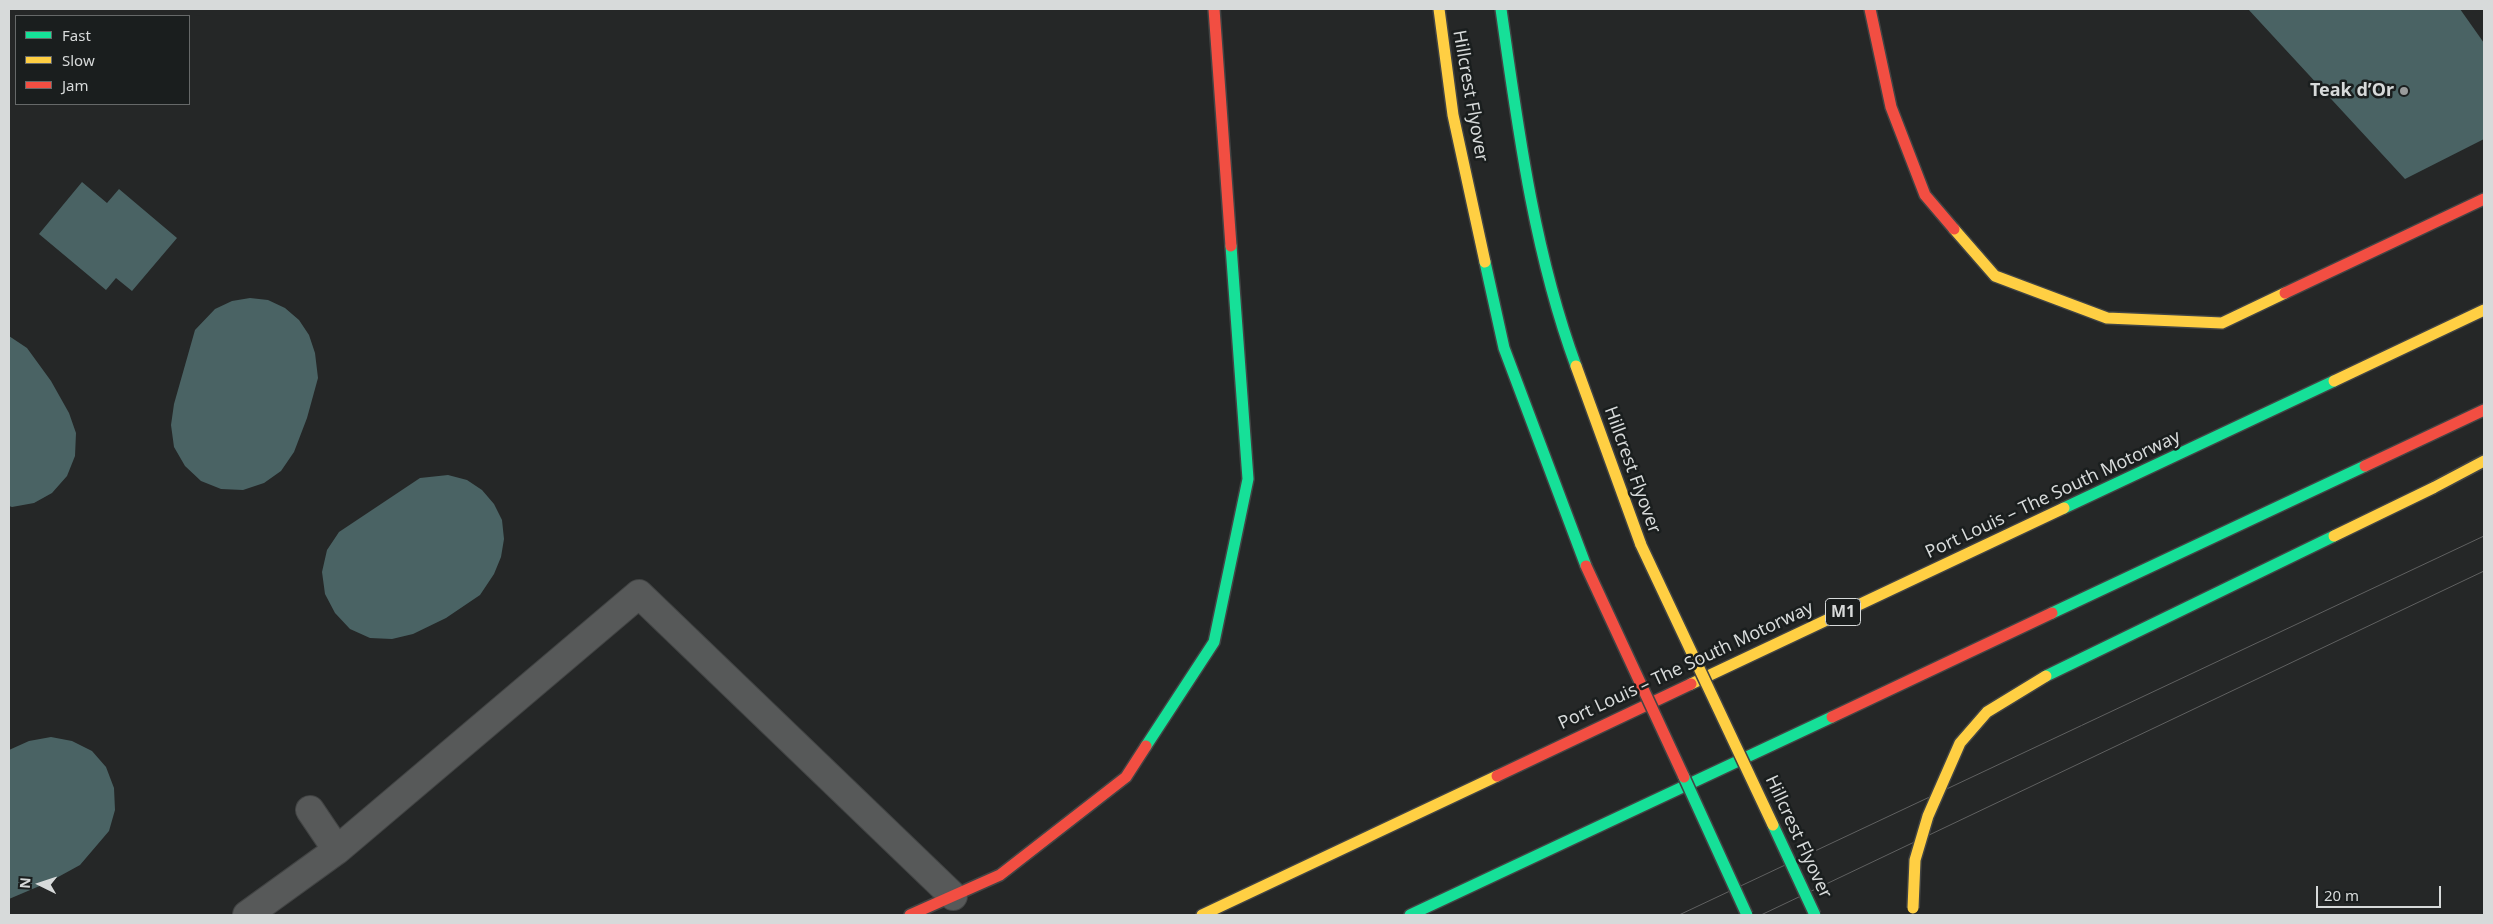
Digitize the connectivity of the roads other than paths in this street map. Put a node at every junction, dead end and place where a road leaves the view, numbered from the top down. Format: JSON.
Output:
{"nodes":[{"id":1,"x":1214,"y":9,"type":"edge"},
{"id":2,"x":1439,"y":9,"type":"edge"},
{"id":3,"x":1501,"y":9,"type":"edge"},
{"id":4,"x":1870,"y":9,"type":"edge"},
{"id":5,"x":2484,"y":199,"type":"edge"},
{"id":6,"x":2484,"y":310,"type":"edge"},
{"id":7,"x":2484,"y":410,"type":"edge"},
{"id":8,"x":2484,"y":461,"type":"edge"},
{"id":9,"x":310,"y":810,"type":"dead end"},
{"id":10,"x":337,"y":850,"type":"junction"},
{"id":11,"x":953,"y":896,"type":"junction"},
{"id":12,"x":248,"y":915,"type":"edge"},
{"id":13,"x":910,"y":915,"type":"edge"},
{"id":14,"x":1202,"y":915,"type":"edge"},
{"id":15,"x":1410,"y":915,"type":"edge"},
{"id":16,"x":1747,"y":915,"type":"edge"},
{"id":17,"x":1815,"y":915,"type":"edge"},
{"id":18,"x":1913,"y":915,"type":"edge"}],
"edges":[{"from":1,"to":11,"type":"main road"},
{"from":2,"to":16,"type":"main road","name":"Hillcrest Flyover","bridge":true},
{"from":3,"to":17,"type":"main road","name":"Hillcrest Flyover","bridge":true},
{"from":4,"to":5,"type":"main road"},
{"from":6,"to":14,"type":"main road","name":"Port Louis – The South Motorway","number":"M1"},
{"from":7,"to":15,"type":"main road"},
{"from":8,"to":18,"type":"main road","bridge":true},
{"from":9,"to":10,"type":"street"},
{"from":10,"to":11,"type":"street"},
{"from":10,"to":12,"type":"street"},
{"from":11,"to":13,"type":"main road"}]}
